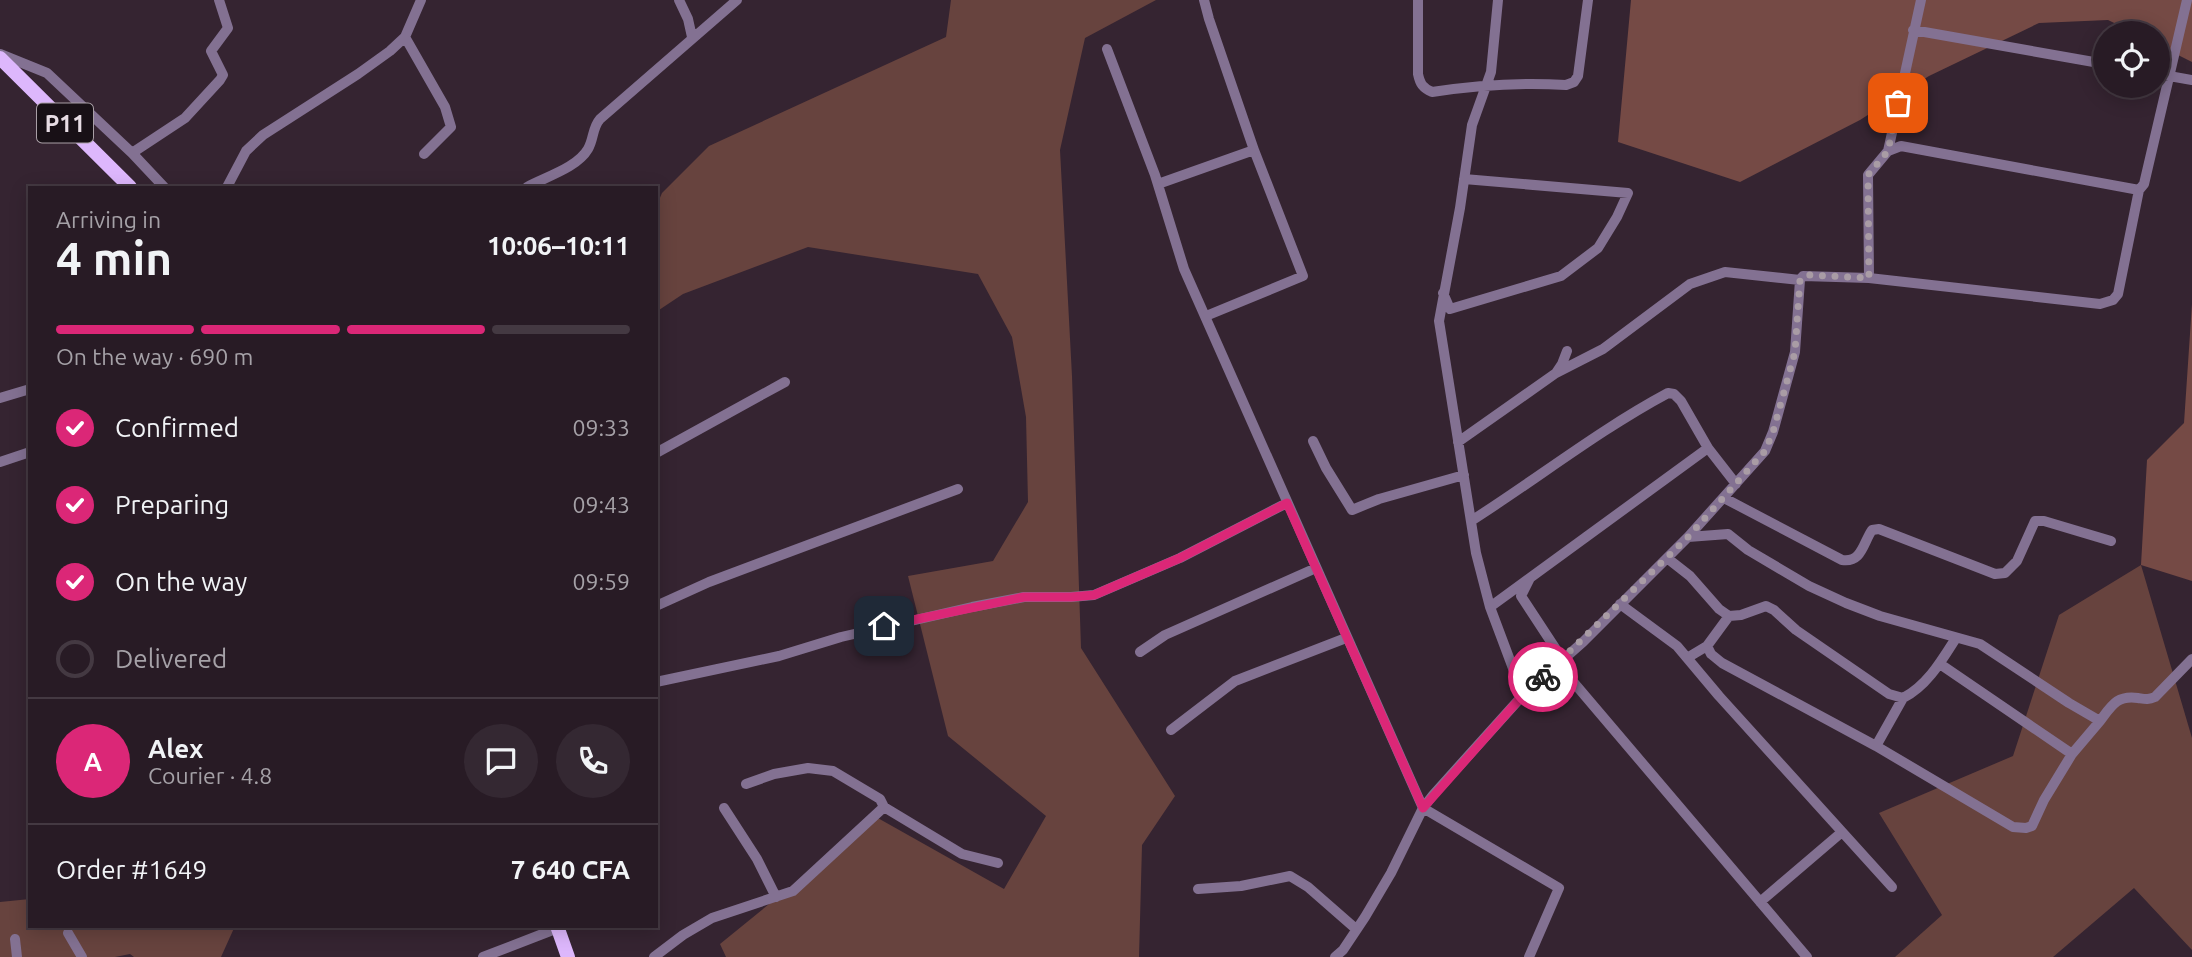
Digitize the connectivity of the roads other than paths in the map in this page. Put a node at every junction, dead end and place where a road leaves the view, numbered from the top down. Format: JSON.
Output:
{"nodes":[{"id":1,"x":219,"y":0,"type":"edge"},
{"id":2,"x":421,"y":0,"type":"edge"},
{"id":3,"x":679,"y":0,"type":"edge"},
{"id":4,"x":737,"y":0,"type":"edge"},
{"id":5,"x":1204,"y":0,"type":"edge"},
{"id":6,"x":1419,"y":0,"type":"edge"},
{"id":7,"x":1498,"y":0,"type":"edge"},
{"id":8,"x":1588,"y":0,"type":"edge"},
{"id":9,"x":1921,"y":0,"type":"edge"},
{"id":10,"x":2187,"y":0,"type":"edge"},
{"id":11,"x":1913,"y":30,"type":"junction"},
{"id":12,"x":405,"y":37,"type":"junction"},
{"id":13,"x":692,"y":37,"type":"junction"},
{"id":14,"x":1107,"y":49,"type":"dead end"},
{"id":15,"x":2170,"y":53,"type":"edge"},
{"id":16,"x":0,"y":56,"type":"edge"},
{"id":17,"x":2093,"y":62,"type":"edge"},
{"id":18,"x":2170,"y":76,"type":"edge"},
{"id":19,"x":2192,"y":80,"type":"edge"},
{"id":20,"x":1488,"y":84,"type":"junction"},
{"id":21,"x":2159,"y":98,"type":"edge"},
{"id":22,"x":1254,"y":150,"type":"junction"},
{"id":23,"x":1888,"y":151,"type":"junction"},
{"id":24,"x":132,"y":153,"type":"junction"},
{"id":25,"x":425,"y":155,"type":"dead end"},
{"id":26,"x":1464,"y":179,"type":"junction"},
{"id":27,"x":1158,"y":184,"type":"junction"},
{"id":28,"x":130,"y":186,"type":"edge"},
{"id":29,"x":163,"y":186,"type":"edge"},
{"id":30,"x":228,"y":186,"type":"edge"},
{"id":31,"x":529,"y":186,"type":"edge"},
{"id":32,"x":2139,"y":190,"type":"junction"},
{"id":33,"x":1869,"y":278,"type":"junction"},
{"id":34,"x":1800,"y":280,"type":"junction"},
{"id":35,"x":1443,"y":293,"type":"junction"},
{"id":36,"x":1206,"y":316,"type":"junction"},
{"id":37,"x":1567,"y":351,"type":"dead end"},
{"id":38,"x":1556,"y":373,"type":"junction"},
{"id":39,"x":785,"y":382,"type":"dead end"},
{"id":40,"x":28,"y":390,"type":"edge"},
{"id":41,"x":0,"y":398,"type":"edge"},
{"id":42,"x":1313,"y":441,"type":"dead end"},
{"id":43,"x":1458,"y":442,"type":"junction"},
{"id":44,"x":1708,"y":448,"type":"junction"},
{"id":45,"x":658,"y":452,"type":"edge"},
{"id":46,"x":28,"y":453,"type":"edge"},
{"id":47,"x":0,"y":462,"type":"edge"},
{"id":48,"x":1464,"y":475,"type":"junction"},
{"id":49,"x":1736,"y":484,"type":"junction"},
{"id":50,"x":958,"y":489,"type":"dead end"},
{"id":51,"x":1724,"y":498,"type":"junction"},
{"id":52,"x":1287,"y":503,"type":"junction"},
{"id":53,"x":1471,"y":521,"type":"junction"},
{"id":54,"x":1688,"y":537,"type":"junction"},
{"id":55,"x":2111,"y":541,"type":"dead end"},
{"id":56,"x":1667,"y":558,"type":"junction"},
{"id":57,"x":1316,"y":568,"type":"junction"},
{"id":58,"x":1530,"y":577,"type":"junction"},
{"id":59,"x":1620,"y":604,"type":"junction"},
{"id":60,"x":658,"y":605,"type":"edge"},
{"id":61,"x":1490,"y":607,"type":"junction"},
{"id":62,"x":1729,"y":616,"type":"junction"},
{"id":63,"x":1346,"y":638,"type":"junction"},
{"id":64,"x":1956,"y":638,"type":"junction"},
{"id":65,"x":1707,"y":646,"type":"junction"},
{"id":66,"x":1140,"y":652,"type":"dead end"},
{"id":67,"x":1687,"y":658,"type":"junction"},
{"id":68,"x":2192,"y":659,"type":"edge"},
{"id":69,"x":1560,"y":662,"type":"junction"},
{"id":70,"x":1940,"y":664,"type":"junction"},
{"id":71,"x":658,"y":682,"type":"edge"},
{"id":72,"x":1523,"y":695,"type":"junction"},
{"id":73,"x":1903,"y":698,"type":"junction"},
{"id":74,"x":2101,"y":721,"type":"junction"},
{"id":75,"x":1171,"y":730,"type":"dead end"},
{"id":76,"x":1876,"y":746,"type":"junction"},
{"id":77,"x":2072,"y":754,"type":"junction"},
{"id":78,"x":746,"y":784,"type":"dead end"},
{"id":79,"x":884,"y":807,"type":"junction"},
{"id":80,"x":724,"y":808,"type":"dead end"},
{"id":81,"x":1423,"y":808,"type":"junction"},
{"id":82,"x":1842,"y":832,"type":"junction"},
{"id":83,"x":998,"y":863,"type":"dead end"},
{"id":84,"x":1892,"y":887,"type":"dead end"},
{"id":85,"x":1198,"y":889,"type":"dead end"},
{"id":86,"x":776,"y":897,"type":"junction"},
{"id":87,"x":1760,"y":902,"type":"junction"},
{"id":88,"x":555,"y":928,"type":"edge"},
{"id":89,"x":557,"y":928,"type":"edge"},
{"id":90,"x":1356,"y":929,"type":"junction"},
{"id":91,"x":68,"y":933,"type":"dead end"},
{"id":92,"x":15,"y":939,"type":"dead end"},
{"id":93,"x":17,"y":957,"type":"edge"},
{"id":94,"x":82,"y":957,"type":"edge"},
{"id":95,"x":483,"y":957,"type":"edge"},
{"id":96,"x":568,"y":957,"type":"edge"},
{"id":97,"x":654,"y":957,"type":"edge"},
{"id":98,"x":1335,"y":957,"type":"edge"},
{"id":99,"x":1529,"y":957,"type":"edge"},
{"id":100,"x":1807,"y":957,"type":"edge"}],
"edges":[{"from":1,"to":24,"type":"street"},
{"from":2,"to":12,"type":"street"},
{"from":3,"to":13,"type":"street"},
{"from":4,"to":13,"type":"street"},
{"from":5,"to":22,"type":"street"},
{"from":6,"to":20,"type":"street"},
{"from":7,"to":20,"type":"street"},
{"from":8,"to":20,"type":"street"},
{"from":9,"to":11,"type":"street"},
{"from":10,"to":15,"type":"street"},
{"from":11,"to":17,"type":"street"},
{"from":11,"to":23,"type":"street"},
{"from":12,"to":25,"type":"street"},
{"from":12,"to":30,"type":"street"},
{"from":13,"to":31,"type":"street"},
{"from":14,"to":27,"type":"street"},
{"from":16,"to":24,"type":"street"},
{"from":16,"to":28,"type":"main road","number":"P11"},
{"from":18,"to":19,"type":"street"},
{"from":20,"to":26,"type":"street"},
{"from":21,"to":32,"type":"street"},
{"from":22,"to":27,"type":"street"},
{"from":22,"to":36,"type":"street"},
{"from":23,"to":32,"type":"street"},
{"from":23,"to":33,"type":"street"},
{"from":24,"to":29,"type":"street"},
{"from":26,"to":35,"type":"street"},
{"from":26,"to":35,"type":"street"},
{"from":27,"to":36,"type":"street"},
{"from":32,"to":33,"type":"street"},
{"from":33,"to":34,"type":"street"},
{"from":34,"to":38,"type":"street"},
{"from":34,"to":49,"type":"street"},
{"from":35,"to":43,"type":"street"},
{"from":36,"to":52,"type":"street"},
{"from":37,"to":38,"type":"street"},
{"from":38,"to":43,"type":"street"},
{"from":39,"to":45,"type":"street"},
{"from":40,"to":41,"type":"street"},
{"from":42,"to":48,"type":"street"},
{"from":43,"to":48,"type":"street"},
{"from":44,"to":49,"type":"street"},
{"from":44,"to":53,"type":"street"},
{"from":44,"to":58,"type":"street"},
{"from":46,"to":47,"type":"street"},
{"from":48,"to":53,"type":"street"},
{"from":49,"to":51,"type":"street"},
{"from":50,"to":60,"type":"street"},
{"from":51,"to":54,"type":"street"},
{"from":51,"to":55,"type":"street"},
{"from":52,"to":57,"type":"street"},
{"from":52,"to":71,"type":"street"},
{"from":53,"to":61,"type":"street"},
{"from":54,"to":56,"type":"street"},
{"from":54,"to":64,"type":"street"},
{"from":56,"to":59,"type":"street"},
{"from":56,"to":62,"type":"street"},
{"from":57,"to":63,"type":"street"},
{"from":57,"to":66,"type":"street"},
{"from":58,"to":61,"type":"street"},
{"from":58,"to":69,"type":"street"},
{"from":59,"to":67,"type":"street"},
{"from":59,"to":69,"type":"street"},
{"from":61,"to":72,"type":"street"},
{"from":62,"to":65,"type":"street"},
{"from":62,"to":73,"type":"street"},
{"from":63,"to":75,"type":"street"},
{"from":63,"to":81,"type":"street"},
{"from":64,"to":70,"type":"street"},
{"from":64,"to":74,"type":"street"},
{"from":65,"to":67,"type":"street"},
{"from":65,"to":76,"type":"street"},
{"from":67,"to":82,"type":"street"},
{"from":68,"to":74,"type":"street"},
{"from":69,"to":72,"type":"street"},
{"from":69,"to":87,"type":"street"},
{"from":70,"to":73,"type":"street"},
{"from":70,"to":77,"type":"street"},
{"from":72,"to":81,"type":"street"},
{"from":73,"to":76,"type":"street"},
{"from":74,"to":77,"type":"street"},
{"from":76,"to":77,"type":"street"},
{"from":78,"to":79,"type":"street"},
{"from":79,"to":83,"type":"street"},
{"from":79,"to":86,"type":"street"},
{"from":80,"to":86,"type":"street"},
{"from":81,"to":90,"type":"street"},
{"from":81,"to":99,"type":"street"},
{"from":82,"to":84,"type":"street"},
{"from":82,"to":87,"type":"street"},
{"from":85,"to":90,"type":"street"},
{"from":86,"to":97,"type":"street"},
{"from":87,"to":100,"type":"street"},
{"from":88,"to":95,"type":"street"},
{"from":89,"to":96,"type":"main road"},
{"from":90,"to":98,"type":"street"},
{"from":91,"to":94,"type":"street"},
{"from":92,"to":93,"type":"street"}]}
